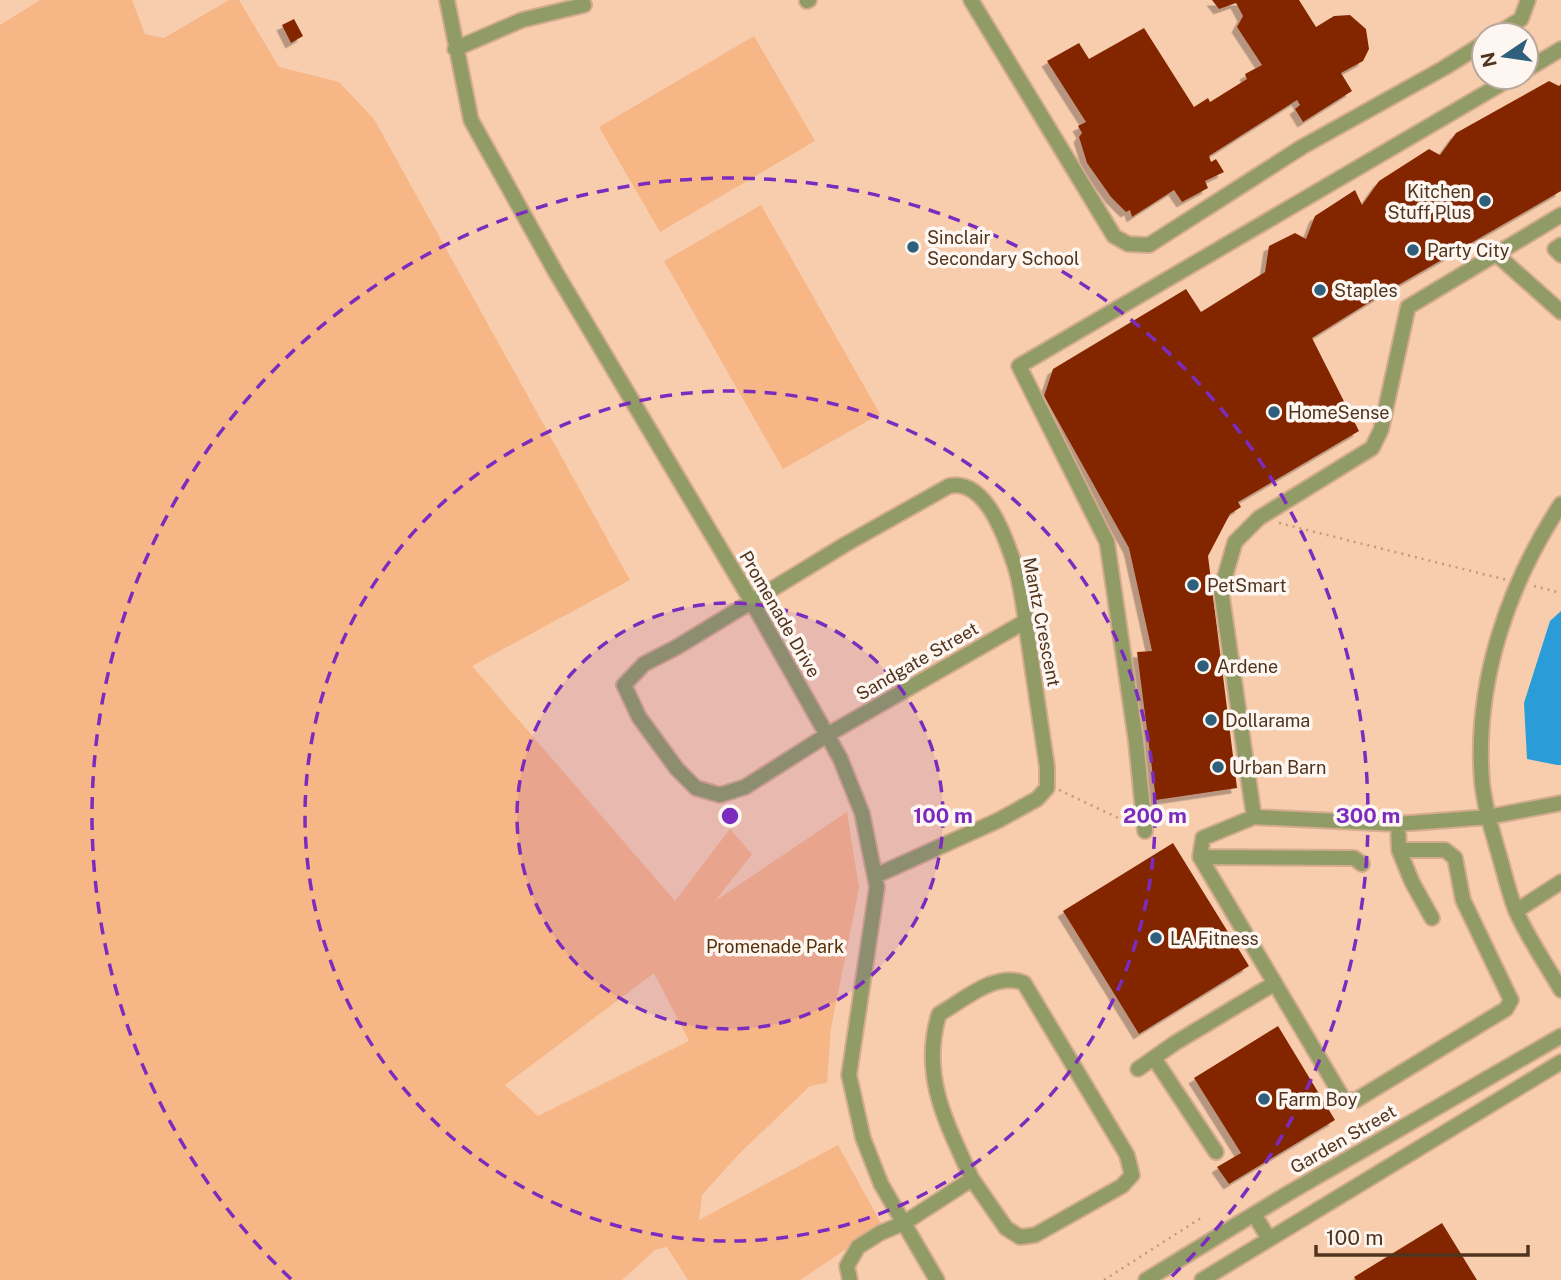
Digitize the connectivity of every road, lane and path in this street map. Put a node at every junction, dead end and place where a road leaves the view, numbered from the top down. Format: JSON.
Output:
{"nodes":[{"id":1,"x":447,"y":0,"type":"edge"},
{"id":2,"x":971,"y":0,"type":"edge"},
{"id":3,"x":1528,"y":0,"type":"edge"},
{"id":4,"x":584,"y":5,"type":"dead end"},
{"id":5,"x":1518,"y":21,"type":"edge"},
{"id":6,"x":455,"y":49,"type":"junction"},
{"id":7,"x":1561,"y":49,"type":"edge"},
{"id":8,"x":1470,"y":52,"type":"edge"},
{"id":9,"x":1540,"y":62,"type":"edge"},
{"id":10,"x":1489,"y":91,"type":"edge"},
{"id":11,"x":1561,"y":215,"type":"edge"},
{"id":12,"x":1561,"y":245,"type":"edge"},
{"id":13,"x":1496,"y":254,"type":"junction"},
{"id":14,"x":1561,"y":255,"type":"edge"},
{"id":15,"x":1561,"y":313,"type":"edge"},
{"id":16,"x":1561,"y":504,"type":"edge"},
{"id":17,"x":1259,"y":518,"type":"junction"},
{"id":18,"x":1517,"y":582,"type":"junction"},
{"id":19,"x":1561,"y":593,"type":"edge"},
{"id":20,"x":752,"y":602,"type":"junction"},
{"id":21,"x":1026,"y":621,"type":"junction"},
{"id":22,"x":827,"y":735,"type":"junction"},
{"id":23,"x":1047,"y":784,"type":"junction"},
{"id":24,"x":1561,"y":803,"type":"edge"},
{"id":25,"x":1254,"y":817,"type":"junction"},
{"id":26,"x":1488,"y":817,"type":"junction"},
{"id":27,"x":1398,"y":824,"type":"junction"},
{"id":28,"x":1145,"y":831,"type":"joint"},
{"id":29,"x":1399,"y":850,"type":"junction"},
{"id":30,"x":1200,"y":857,"type":"junction"},
{"id":31,"x":1362,"y":864,"type":"dead end"},
{"id":32,"x":875,"y":876,"type":"junction"},
{"id":33,"x":1561,"y":882,"type":"edge"},
{"id":34,"x":1516,"y":911,"type":"junction"},
{"id":35,"x":1432,"y":918,"type":"dead end"},
{"id":36,"x":1275,"y":983,"type":"junction"},
{"id":37,"x":1561,"y":990,"type":"edge"},
{"id":38,"x":1561,"y":1036,"type":"edge"},
{"id":39,"x":1154,"y":1058,"type":"junction"},
{"id":40,"x":1561,"y":1062,"type":"edge"},
{"id":41,"x":1138,"y":1069,"type":"dead end"},
{"id":42,"x":1216,"y":1152,"type":"dead end"},
{"id":43,"x":972,"y":1179,"type":"junction"},
{"id":44,"x":1254,"y":1214,"type":"junction"},
{"id":45,"x":1201,"y":1218,"type":"dead end"},
{"id":46,"x":904,"y":1223,"type":"junction"},
{"id":47,"x":1269,"y":1239,"type":"junction"},
{"id":48,"x":850,"y":1280,"type":"edge"},
{"id":49,"x":937,"y":1280,"type":"edge"},
{"id":50,"x":1104,"y":1280,"type":"edge"},
{"id":51,"x":1146,"y":1280,"type":"edge"},
{"id":52,"x":1202,"y":1280,"type":"edge"}],
"edges":[{"from":1,"to":6,"type":"street","name":"Promenade Drive"},
{"from":2,"to":8,"type":"street"},
{"from":3,"to":5,"type":"street"},
{"from":4,"to":6,"type":"street"},
{"from":6,"to":20,"type":"street","name":"Promenade Drive"},
{"from":7,"to":9,"type":"street"},
{"from":10,"to":28,"type":"street"},
{"from":11,"to":13,"type":"street"},
{"from":12,"to":14,"type":"street"},
{"from":13,"to":15,"type":"street"},
{"from":13,"to":17,"type":"street"},
{"from":16,"to":18,"type":"street"},
{"from":17,"to":18,"type":"path"},
{"from":17,"to":25,"type":"street"},
{"from":18,"to":19,"type":"path"},
{"from":18,"to":26,"type":"street"},
{"from":20,"to":21,"type":"street","name":"Mantz Crescent"},
{"from":20,"to":22,"type":"street","name":"Promenade Drive"},
{"from":20,"to":22,"type":"street","name":"Sandgate Street"},
{"from":21,"to":22,"type":"street","name":"Sandgate Street"},
{"from":21,"to":23,"type":"street","name":"Mantz Crescent"},
{"from":22,"to":32,"type":"street","name":"Promenade Drive"},
{"from":23,"to":28,"type":"path"},
{"from":23,"to":32,"type":"street"},
{"from":24,"to":26,"type":"street"},
{"from":25,"to":27,"type":"street"},
{"from":25,"to":30,"type":"street"},
{"from":26,"to":27,"type":"street"},
{"from":26,"to":34,"type":"street"},
{"from":27,"to":29,"type":"street"},
{"from":29,"to":35,"type":"street"},
{"from":29,"to":36,"type":"street"},
{"from":30,"to":31,"type":"street"},
{"from":30,"to":36,"type":"street"},
{"from":32,"to":46,"type":"street","name":"Promenade Drive"},
{"from":33,"to":34,"type":"street"},
{"from":34,"to":37,"type":"street"},
{"from":36,"to":39,"type":"street"},
{"from":38,"to":44,"type":"street","name":"Garden Street"},
{"from":39,"to":41,"type":"street"},
{"from":39,"to":42,"type":"street"},
{"from":40,"to":47,"type":"street"},
{"from":43,"to":43,"type":"street"},
{"from":43,"to":46,"type":"street"},
{"from":44,"to":47,"type":"street"},
{"from":44,"to":51,"type":"street","name":"Garden Street"},
{"from":45,"to":50,"type":"path"},
{"from":46,"to":48,"type":"street"},
{"from":46,"to":49,"type":"street","name":"Promenade Drive"},
{"from":47,"to":52,"type":"street"}]}
